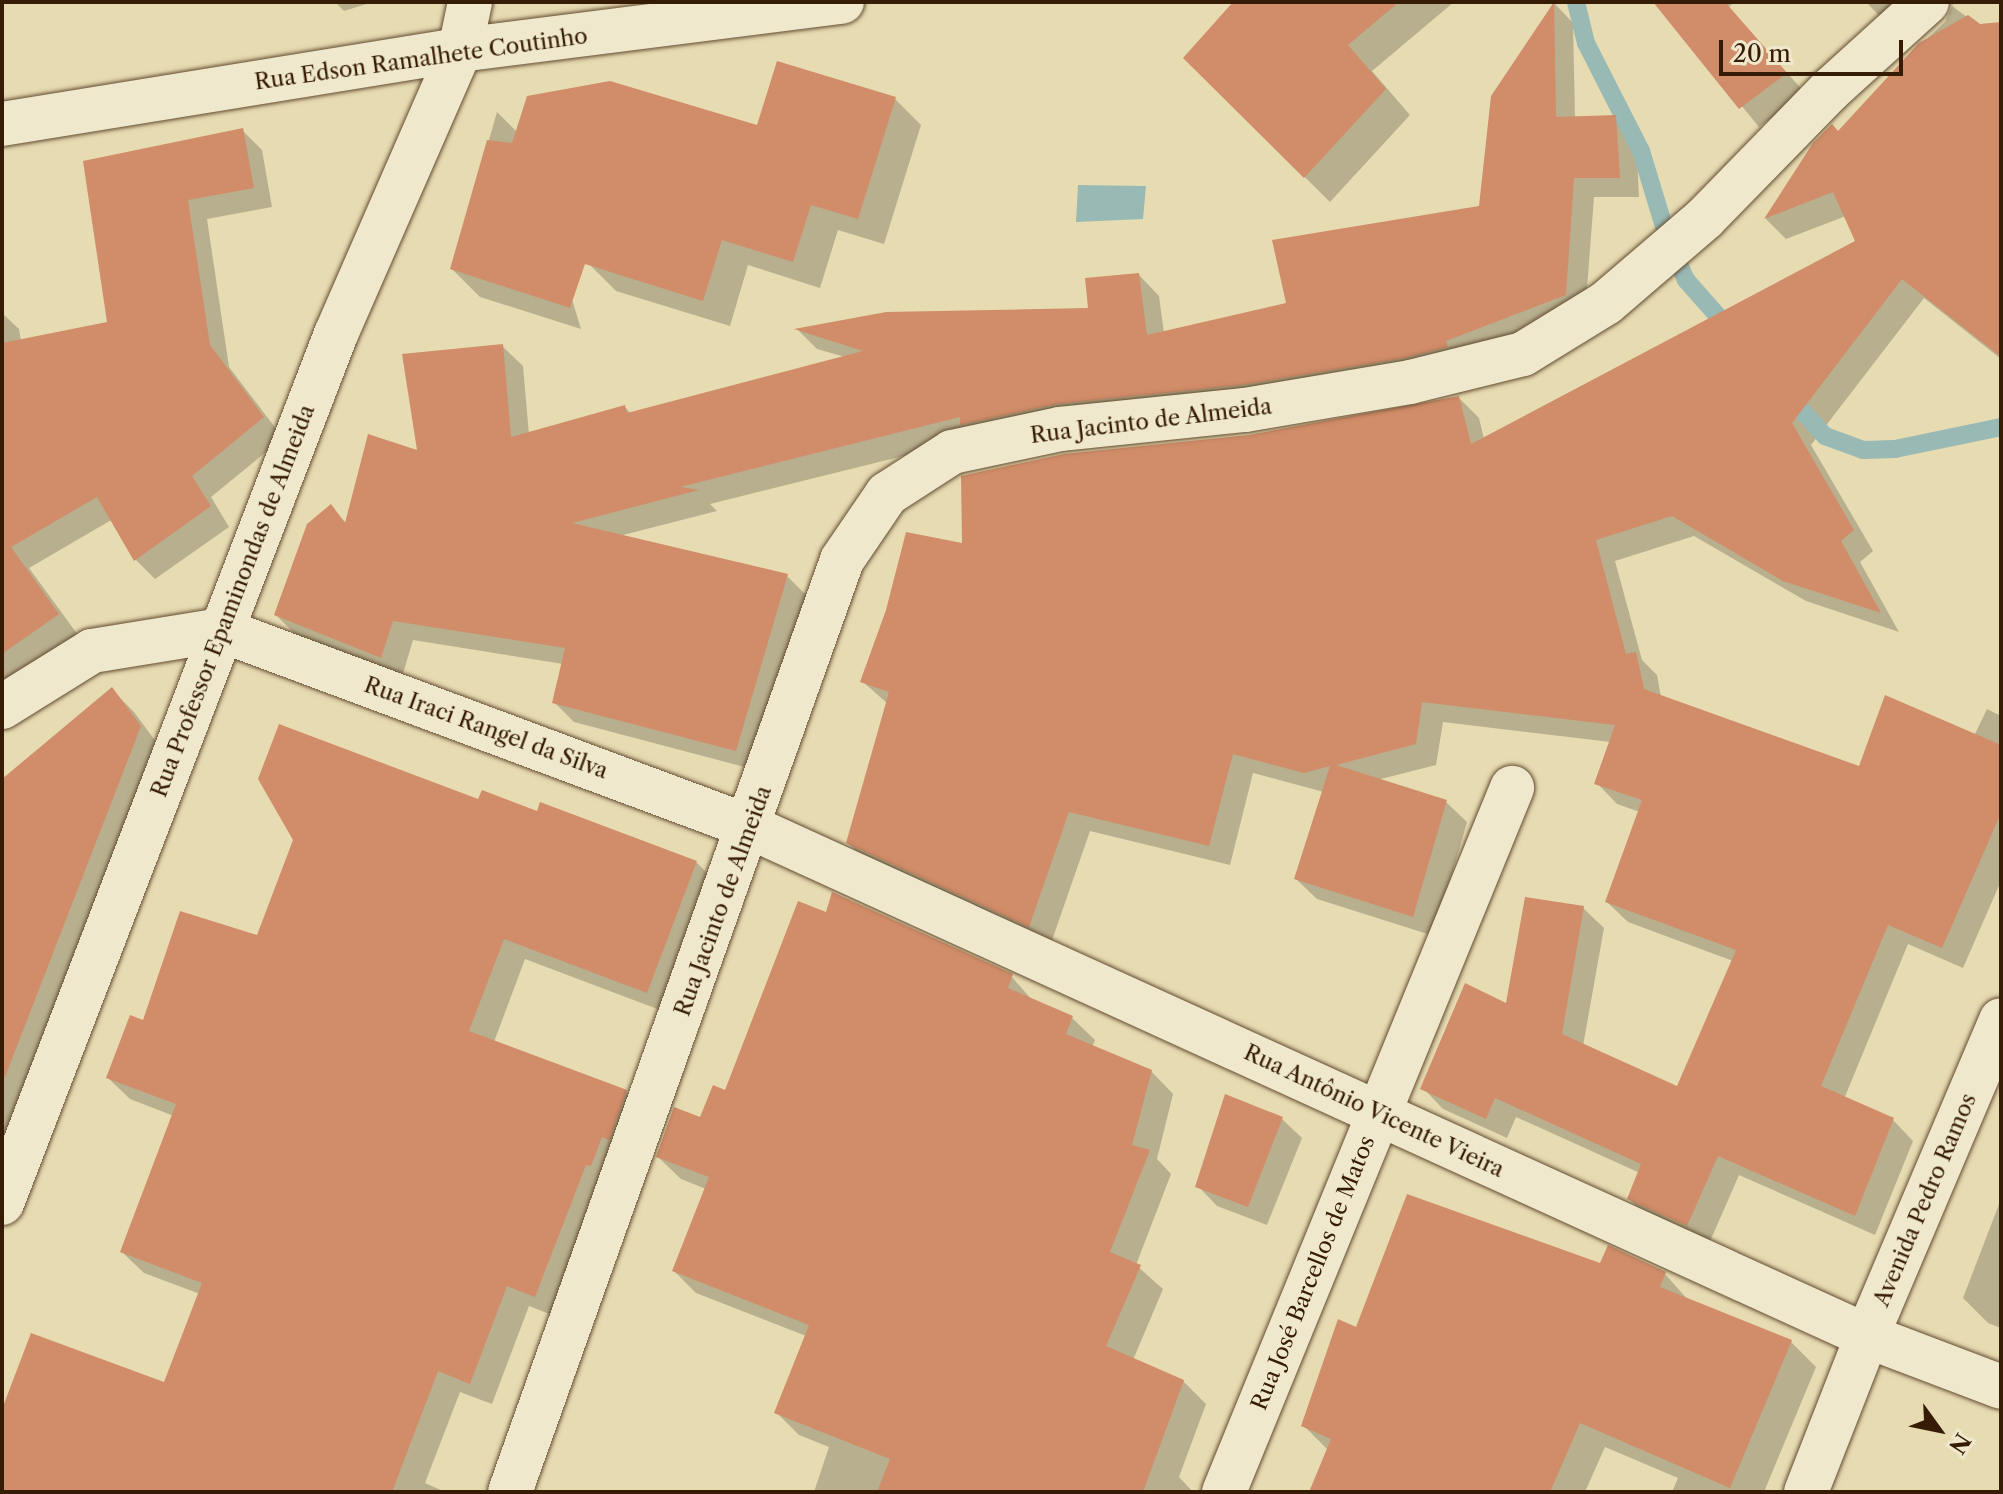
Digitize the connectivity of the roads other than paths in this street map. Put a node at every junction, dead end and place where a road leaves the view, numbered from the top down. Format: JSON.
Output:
{"nodes":[{"id":1,"x":470,"y":2,"type":"edge"},
{"id":2,"x":842,"y":2,"type":"edge"},
{"id":3,"x":1927,"y":2,"type":"edge"},
{"id":4,"x":460,"y":50,"type":"junction"},
{"id":5,"x":2,"y":124,"type":"edge"},
{"id":6,"x":221,"y":630,"type":"junction"},
{"id":7,"x":2,"y":707,"type":"edge"},
{"id":8,"x":1512,"y":788,"type":"dead end"},
{"id":9,"x":750,"y":827,"type":"junction"},
{"id":10,"x":2001,"y":1020,"type":"edge"},
{"id":11,"x":1377,"y":1112,"type":"junction"},
{"id":12,"x":2,"y":1203,"type":"edge"},
{"id":13,"x":1867,"y":1336,"type":"junction"},
{"id":14,"x":2001,"y":1387,"type":"edge"},
{"id":15,"x":510,"y":1492,"type":"edge"},
{"id":16,"x":1224,"y":1492,"type":"edge"},
{"id":17,"x":1806,"y":1492,"type":"edge"}],
"edges":[{"from":1,"to":4,"type":"street","name":"Rua Professor Epaminondas de Almeida"},
{"from":2,"to":4,"type":"street","name":"Rua Edson Ramalhete Coutinho"},
{"from":3,"to":9,"type":"street","name":"Rua Jacinto de Almeida"},
{"from":4,"to":5,"type":"street","name":"Rua Edson Ramalhete Coutinho"},
{"from":4,"to":6,"type":"street","name":"Rua Professor Epaminondas de Almeida"},
{"from":6,"to":7,"type":"street"},
{"from":6,"to":9,"type":"street","name":"Rua Iraci Rangel da Silva"},
{"from":6,"to":12,"type":"street","name":"Rua Professor Epaminondas de Almeida"},
{"from":8,"to":11,"type":"street","name":"Rua José Barcellos de Matos"},
{"from":9,"to":11,"type":"street","name":"Rua Antônio Vicente Vieira"},
{"from":9,"to":15,"type":"street","name":"Rua Jacinto de Almeida"},
{"from":10,"to":13,"type":"street","name":"Avenida Pedro Ramos"},
{"from":11,"to":13,"type":"street","name":"Rua Antônio Vicente Vieira"},
{"from":11,"to":16,"type":"street","name":"Rua José Barcellos de Matos"},
{"from":13,"to":14,"type":"street","name":"Rua Antônio Vicente Vieira"},
{"from":13,"to":17,"type":"street","name":"Avenida Pedro Ramos"}]}
